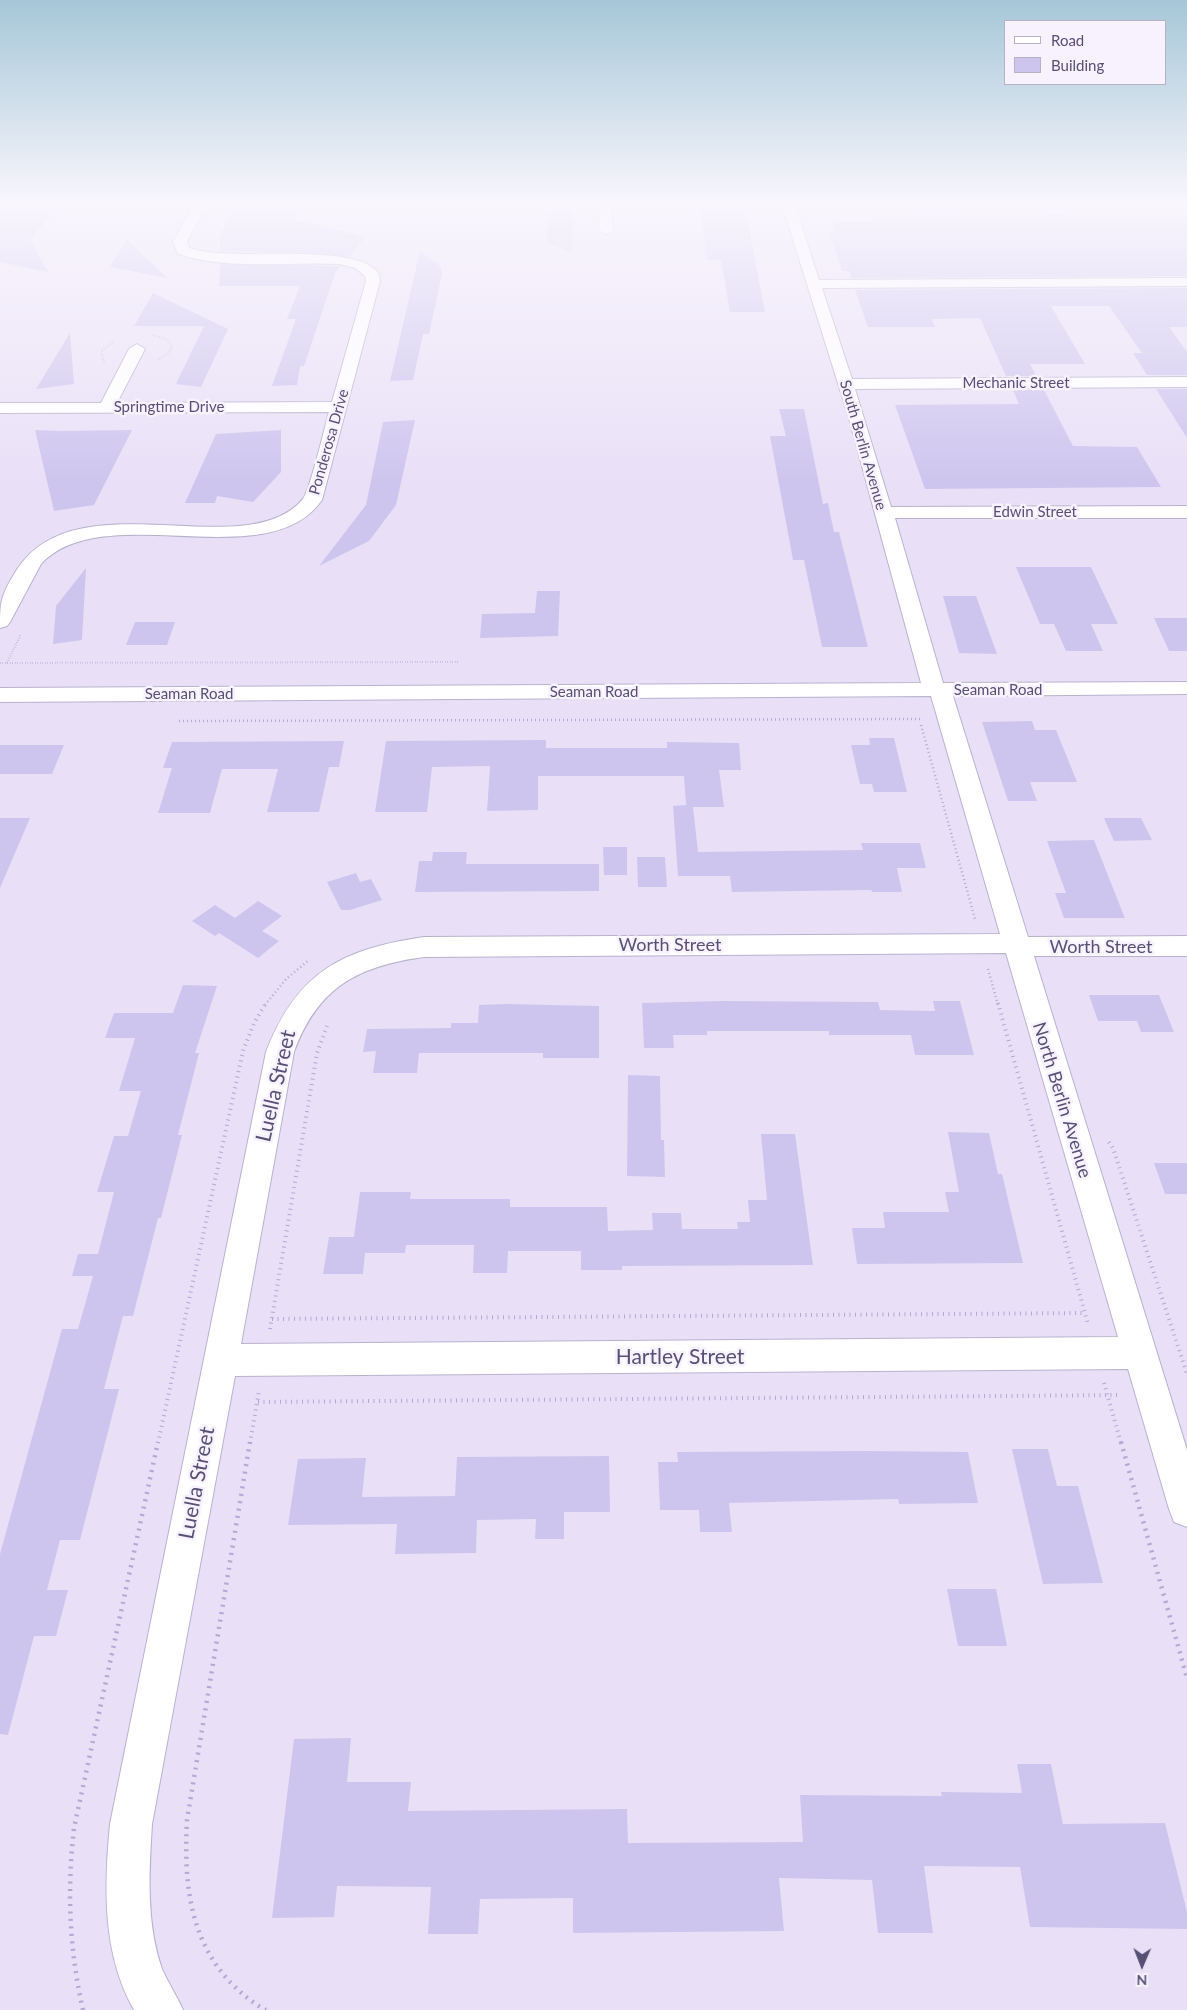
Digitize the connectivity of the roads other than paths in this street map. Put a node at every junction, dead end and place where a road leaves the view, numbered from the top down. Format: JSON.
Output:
{"nodes":[{"id":1,"x":369,"y":295,"type":"edge"},
{"id":2,"x":817,"y":295,"type":"edge"},
{"id":3,"x":137,"y":349,"type":"dead end"},
{"id":4,"x":1187,"y":382,"type":"edge"},
{"id":5,"x":846,"y":384,"type":"junction"},
{"id":6,"x":339,"y":407,"type":"junction"},
{"id":7,"x":0,"y":408,"type":"edge"},
{"id":8,"x":106,"y":408,"type":"junction"},
{"id":9,"x":1187,"y":512,"type":"edge"},
{"id":10,"x":883,"y":513,"type":"junction"},
{"id":11,"x":0,"y":622,"type":"edge"},
{"id":12,"x":1187,"y":688,"type":"edge"},
{"id":13,"x":937,"y":690,"type":"junction"},
{"id":14,"x":0,"y":695,"type":"edge"},
{"id":15,"x":1015,"y":945,"type":"junction"},
{"id":16,"x":1187,"y":946,"type":"edge"},
{"id":17,"x":323,"y":967,"type":"joint"},
{"id":18,"x":1140,"y":1353,"type":"junction"},
{"id":19,"x":221,"y":1360,"type":"junction"},
{"id":20,"x":1187,"y":1509,"type":"edge"},
{"id":21,"x":157,"y":2007,"type":"edge"}],
"edges":[{"from":1,"to":6,"type":"street","name":"Ponderosa Drive"},
{"from":2,"to":5,"type":"street","name":"South Berlin Avenue"},
{"from":3,"to":8,"type":"street"},
{"from":4,"to":5,"type":"street","name":"Mechanic Street"},
{"from":5,"to":10,"type":"street","name":"South Berlin Avenue"},
{"from":6,"to":8,"type":"street","name":"Springtime Drive"},
{"from":6,"to":11,"type":"street","name":"Ponderosa Drive"},
{"from":7,"to":8,"type":"street","name":"Springtime Drive"},
{"from":9,"to":10,"type":"street","name":"Edwin Street"},
{"from":10,"to":13,"type":"street","name":"South Berlin Avenue"},
{"from":12,"to":13,"type":"street","name":"Seaman Road"},
{"from":13,"to":14,"type":"street","name":"Seaman Road"},
{"from":13,"to":15,"type":"street","name":"North Berlin Avenue"},
{"from":15,"to":16,"type":"street","name":"Worth Street"},
{"from":15,"to":17,"type":"street","name":"Worth Street"},
{"from":15,"to":18,"type":"street","name":"North Berlin Avenue"},
{"from":17,"to":19,"type":"street","name":"Luella Street"},
{"from":18,"to":19,"type":"street","name":"Hartley Street"},
{"from":18,"to":20,"type":"street","name":"North Berlin Avenue"},
{"from":19,"to":21,"type":"street","name":"Luella Street"}]}
